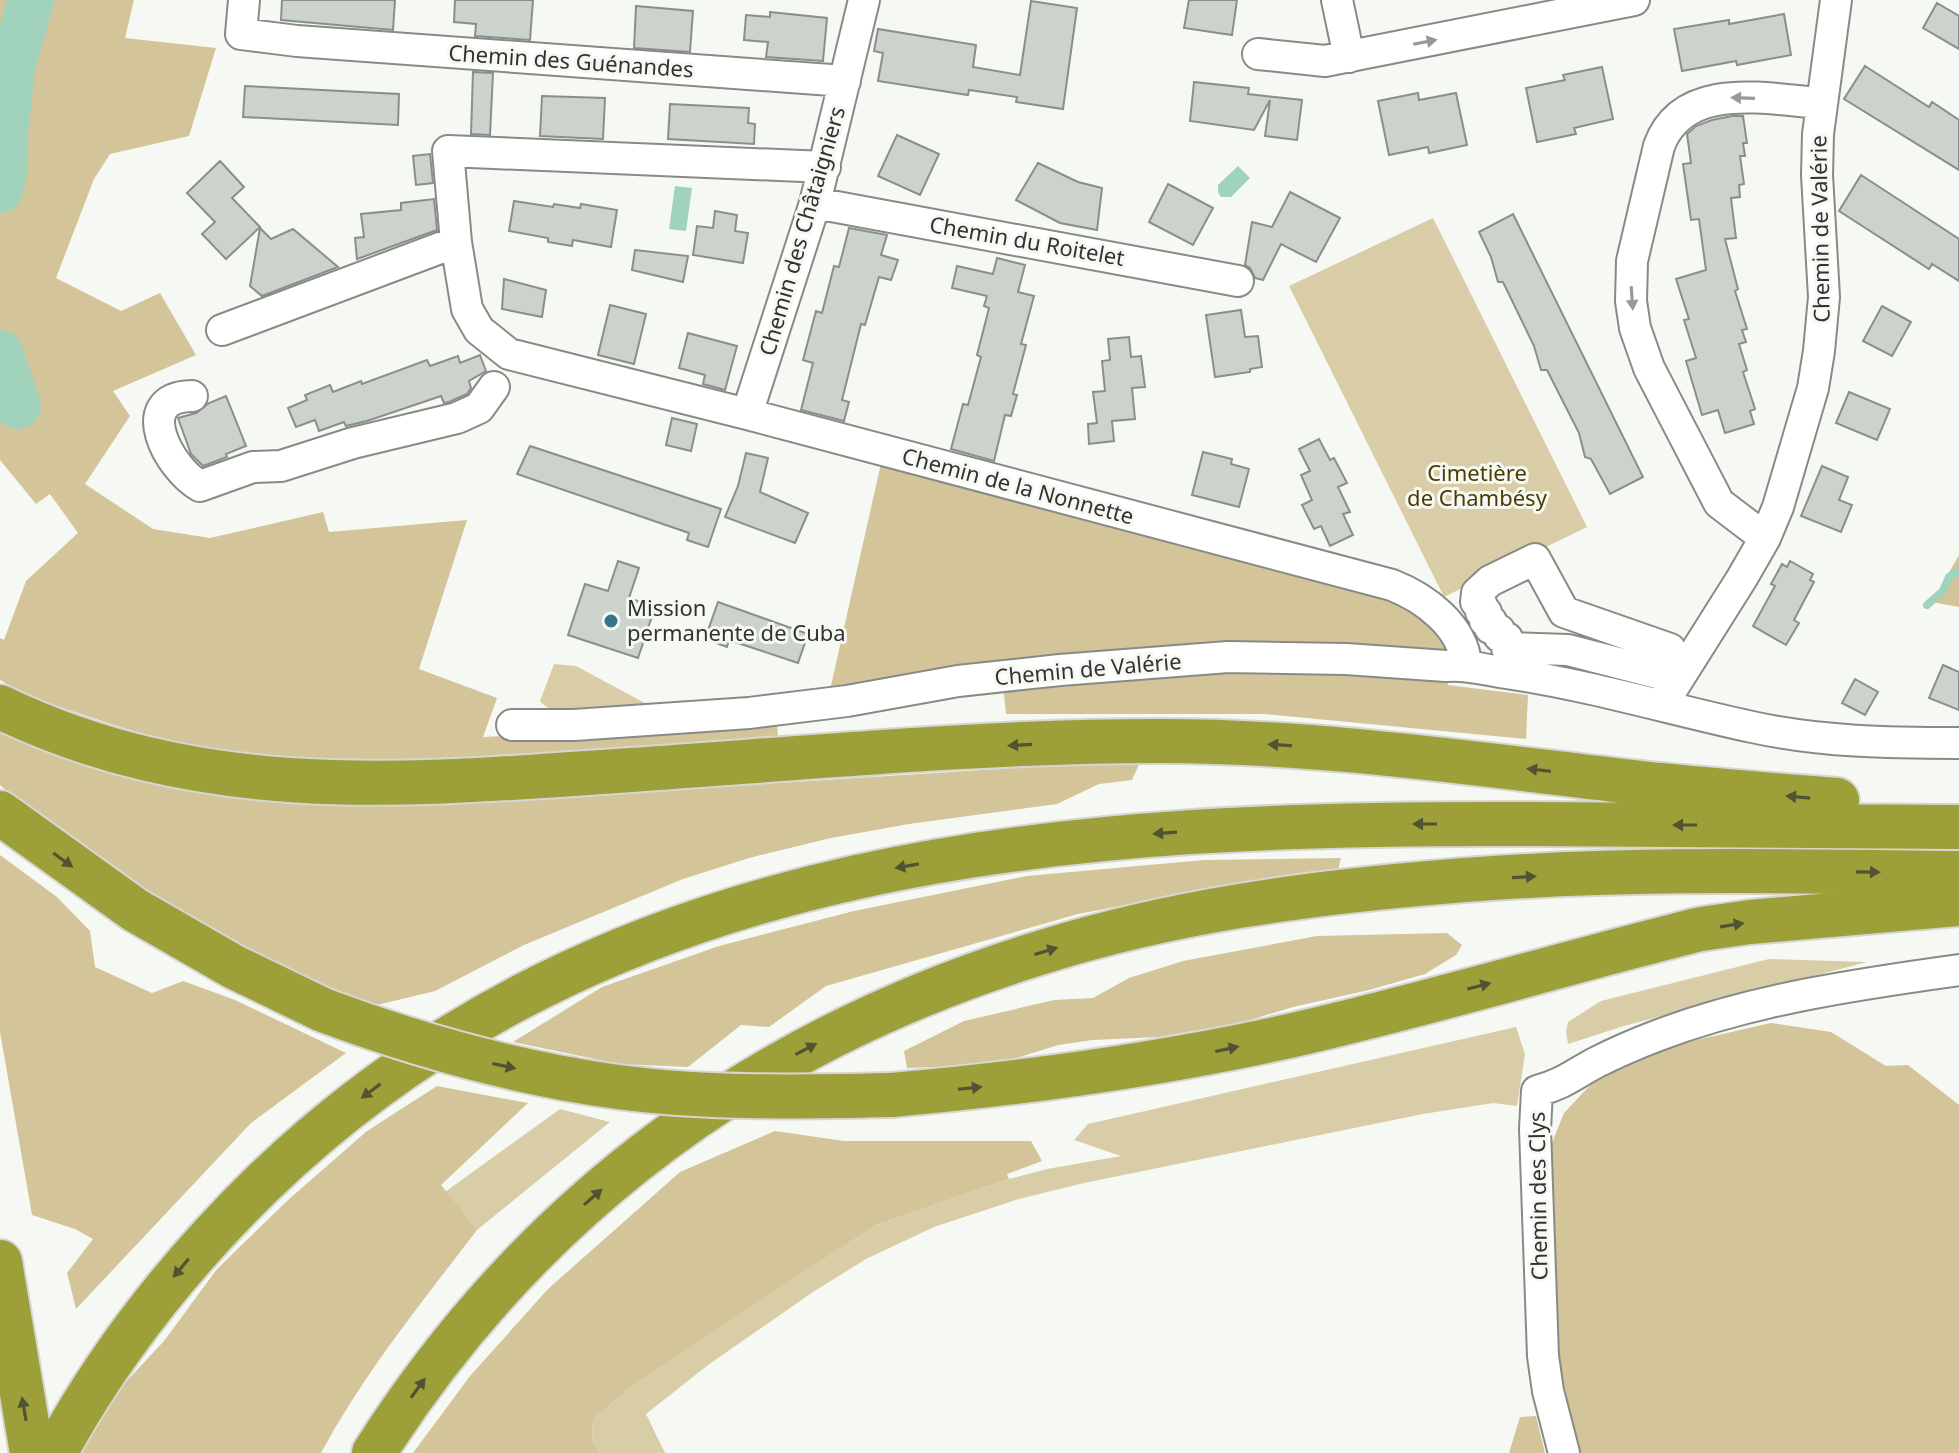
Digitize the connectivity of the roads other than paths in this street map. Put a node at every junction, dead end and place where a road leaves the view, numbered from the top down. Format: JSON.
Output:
{"nodes":[{"id":1,"x":244,"y":0,"type":"edge"},
{"id":2,"x":864,"y":0,"type":"edge"},
{"id":3,"x":1337,"y":0,"type":"edge"},
{"id":4,"x":1634,"y":0,"type":"edge"},
{"id":5,"x":1836,"y":0,"type":"edge"},
{"id":6,"x":1258,"y":54,"type":"dead end"},
{"id":7,"x":1349,"y":57,"type":"junction"},
{"id":8,"x":845,"y":81,"type":"junction"},
{"id":9,"x":1820,"y":103,"type":"junction"},
{"id":10,"x":825,"y":167,"type":"junction"},
{"id":11,"x":815,"y":203,"type":"junction"},
{"id":12,"x":456,"y":242,"type":"junction"},
{"id":13,"x":1238,"y":281,"type":"dead end"},
{"id":14,"x":222,"y":330,"type":"dead end"},
{"id":15,"x":494,"y":344,"type":"junction"},
{"id":16,"x":533,"y":361,"type":"junction"},
{"id":17,"x":494,"y":387,"type":"junction"},
{"id":18,"x":192,"y":396,"type":"dead end"},
{"id":19,"x":747,"y":414,"type":"junction"},
{"id":20,"x":1765,"y":538,"type":"junction"},
{"id":21,"x":1564,"y":612,"type":"joint"},
{"id":22,"x":1466,"y":664,"type":"junction"},
{"id":23,"x":1662,"y":705,"type":"junction"},
{"id":24,"x":0,"y":707,"type":"edge"},
{"id":25,"x":512,"y":725,"type":"dead end"},
{"id":26,"x":1959,"y":743,"type":"edge"},
{"id":27,"x":1959,"y":810,"type":"edge"},
{"id":28,"x":0,"y":813,"type":"edge"},
{"id":29,"x":1959,"y":827,"type":"edge"},
{"id":30,"x":1959,"y":873,"type":"edge"},
{"id":31,"x":1959,"y":904,"type":"edge"},
{"id":32,"x":1959,"y":970,"type":"edge"},
{"id":33,"x":0,"y":1262,"type":"edge"},
{"id":34,"x":32,"y":1453,"type":"edge"},
{"id":35,"x":55,"y":1453,"type":"edge"},
{"id":36,"x":374,"y":1453,"type":"edge"},
{"id":37,"x":1564,"y":1453,"type":"edge"}],
"edges":[{"from":1,"to":8,"type":"street","name":"Chemin des Guénandes"},
{"from":2,"to":8,"type":"street","name":"Chemin des Châtaigniers"},
{"from":3,"to":7,"type":"street"},
{"from":7,"to":4,"type":"street","one_way":true},
{"from":5,"to":9,"type":"street","name":"Chemin de Valérie"},
{"from":6,"to":7,"type":"street"},
{"from":8,"to":10,"type":"street","name":"Chemin des Châtaigniers"},
{"from":9,"to":20,"type":"street","name":"Chemin de Valérie"},
{"from":9,"to":20,"type":"street","name":"Chemin de Valérie","one_way":true},
{"from":10,"to":11,"type":"street","name":"Chemin des Châtaigniers"},
{"from":10,"to":12,"type":"street","name":"Chemin de la Nonnette"},
{"from":11,"to":13,"type":"street","name":"Chemin du Roitelet"},
{"from":11,"to":19,"type":"street","name":"Chemin des Châtaigniers"},
{"from":12,"to":14,"type":"street"},
{"from":12,"to":15,"type":"street","name":"Chemin de la Nonnette"},
{"from":15,"to":16,"type":"street","name":"Chemin de la Nonnette"},
{"from":15,"to":17,"type":"street"},
{"from":16,"to":17,"type":"street"},
{"from":16,"to":19,"type":"street","name":"Chemin de la Nonnette"},
{"from":17,"to":18,"type":"street"},
{"from":19,"to":22,"type":"street","name":"Chemin de la Nonnette"},
{"from":20,"to":23,"type":"street","name":"Chemin de Valérie"},
{"from":21,"to":21,"type":"street"},
{"from":22,"to":23,"type":"street","name":"Chemin de Valérie"},
{"from":22,"to":25,"type":"street","name":"Chemin de Valérie"},
{"from":23,"to":26,"type":"street","name":"Chemin de Valérie"},
{"from":27,"to":24,"type":"highway","one_way":true},
{"from":28,"to":31,"type":"highway","one_way":true,"bridge":true},
{"from":29,"to":35,"type":"highway","one_way":true},
{"from":36,"to":30,"type":"highway","one_way":true},
{"from":32,"to":37,"type":"street","name":"Chemin des Clys"},
{"from":34,"to":33,"type":"highway","one_way":true}]}
